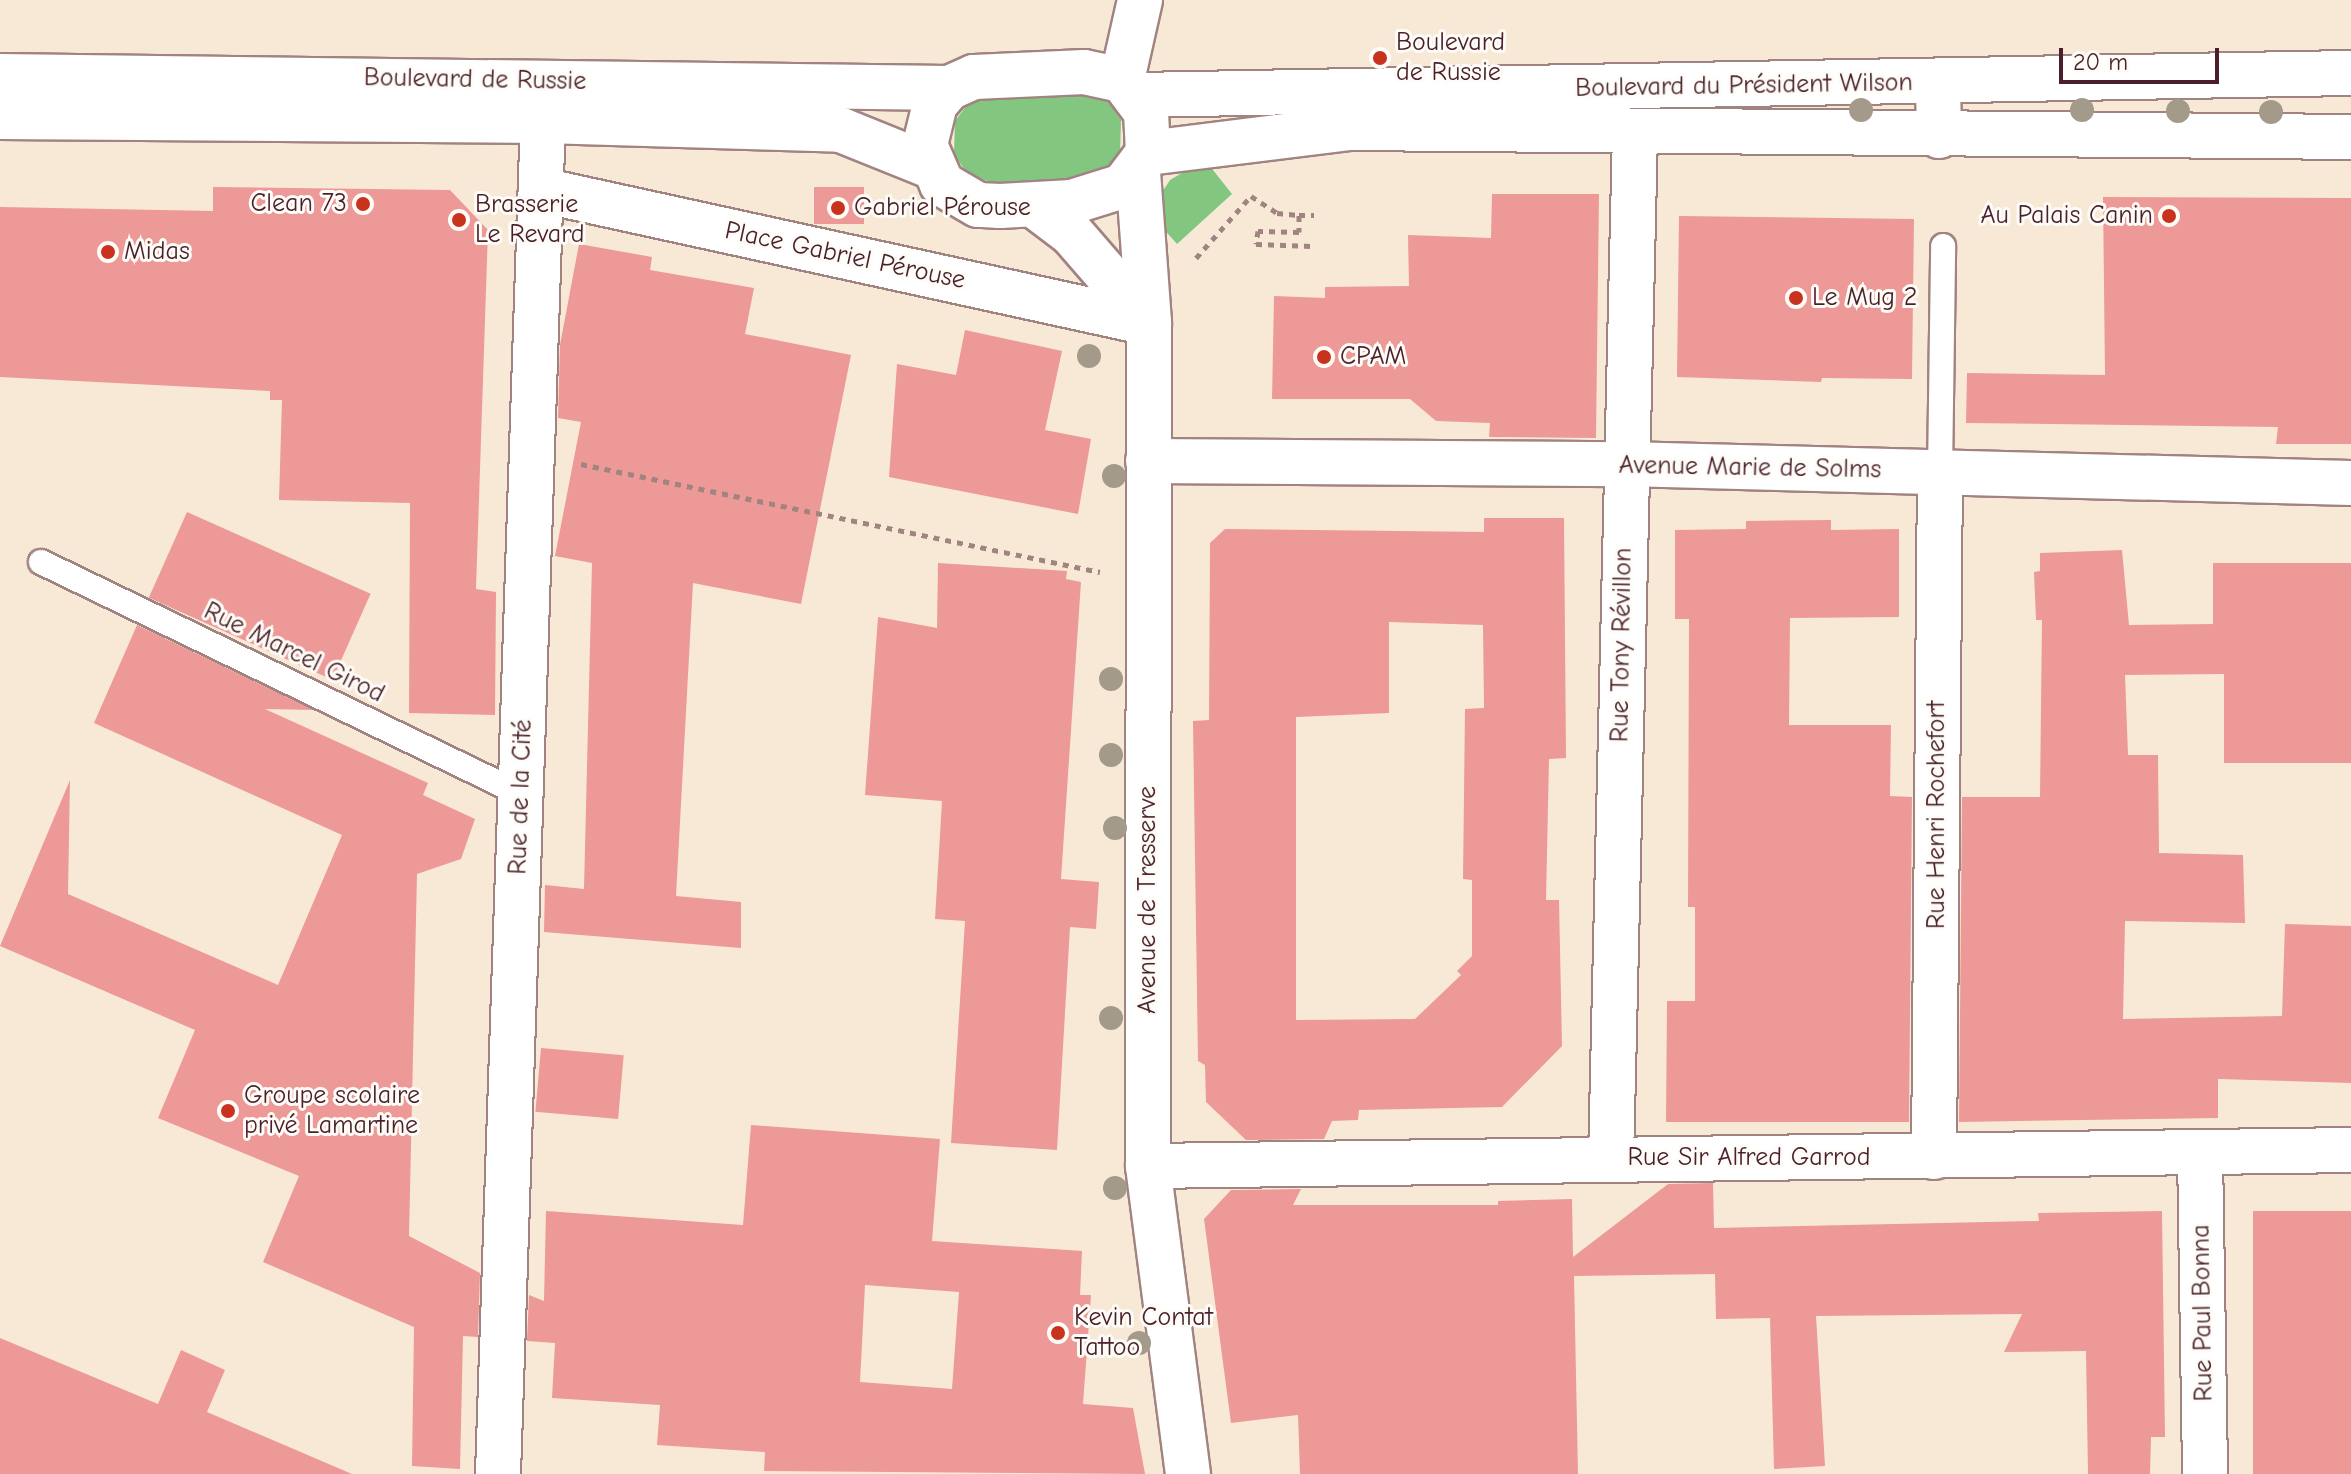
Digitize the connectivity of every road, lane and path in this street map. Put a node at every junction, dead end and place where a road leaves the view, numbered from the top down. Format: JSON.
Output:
{"nodes":[{"id":1,"x":1140,"y":0,"type":"edge"},
{"id":2,"x":2351,"y":73,"type":"edge"},
{"id":3,"x":0,"y":76,"type":"edge"},
{"id":4,"x":1938,"y":83,"type":"junction"},
{"id":5,"x":1129,"y":87,"type":"junction"},
{"id":6,"x":949,"y":88,"type":"junction"},
{"id":7,"x":544,"y":100,"type":"junction"},
{"id":8,"x":0,"y":117,"type":"edge"},
{"id":9,"x":1635,"y":131,"type":"junction"},
{"id":10,"x":1939,"y":136,"type":"junction"},
{"id":11,"x":2351,"y":137,"type":"edge"},
{"id":12,"x":1143,"y":163,"type":"junction"},
{"id":13,"x":930,"y":166,"type":"junction"},
{"id":14,"x":541,"y":190,"type":"junction"},
{"id":15,"x":1035,"y":206,"type":"junction"},
{"id":16,"x":1299,"y":215,"type":"junction"},
{"id":17,"x":1314,"y":215,"type":"dead end"},
{"id":18,"x":1312,"y":246,"type":"dead end"},
{"id":19,"x":1943,"y":246,"type":"dead end"},
{"id":20,"x":1149,"y":323,"type":"junction"},
{"id":21,"x":533,"y":454,"type":"junction"},
{"id":22,"x":1148,"y":461,"type":"junction"},
{"id":23,"x":1626,"y":464,"type":"junction"},
{"id":24,"x":1940,"y":473,"type":"junction"},
{"id":25,"x":2351,"y":483,"type":"edge"},
{"id":26,"x":41,"y":562,"type":"dead end"},
{"id":27,"x":1148,"y":581,"type":"junction"},
{"id":28,"x":521,"y":794,"type":"junction"},
{"id":29,"x":2351,"y":1150,"type":"edge"},
{"id":30,"x":2200,"y":1152,"type":"junction"},
{"id":31,"x":1934,"y":1157,"type":"junction"},
{"id":32,"x":1611,"y":1159,"type":"junction"},
{"id":33,"x":1148,"y":1166,"type":"junction"},
{"id":34,"x":500,"y":1474,"type":"edge"},
{"id":35,"x":1188,"y":1474,"type":"edge"},
{"id":36,"x":2205,"y":1474,"type":"edge"}],
"edges":[{"from":1,"to":5,"type":"street"},
{"from":2,"to":4,"type":"street","name":"Boulevard du Président Wilson"},
{"from":3,"to":7,"type":"street","name":"Boulevard de Russie"},
{"from":4,"to":5,"type":"street","name":"Boulevard du Président Wilson"},
{"from":4,"to":10,"type":"street"},
{"from":5,"to":6,"type":"street"},
{"from":5,"to":12,"type":"street"},
{"from":6,"to":7,"type":"street","name":"Boulevard de Russie"},
{"from":6,"to":13,"type":"street"},
{"from":7,"to":8,"type":"street","name":"Boulevard de Russie"},
{"from":7,"to":13,"type":"street","name":"Boulevard de Russie"},
{"from":7,"to":14,"type":"street","name":"Rue de la Cité"},
{"from":9,"to":10,"type":"street","name":"Boulevard du Président Wilson"},
{"from":9,"to":12,"type":"street","name":"Boulevard du Président Wilson"},
{"from":9,"to":23,"type":"street","name":"Rue Tony Révillon"},
{"from":10,"to":11,"type":"street","name":"Boulevard du Président Wilson"},
{"from":12,"to":15,"type":"street"},
{"from":12,"to":20,"type":"street","name":"Avenue de Tresserve"},
{"from":13,"to":15,"type":"street"},
{"from":14,"to":20,"type":"street","name":"Place Gabriel Pérouse"},
{"from":14,"to":21,"type":"street","name":"Rue de la Cité"},
{"from":15,"to":20,"type":"street"},
{"from":16,"to":17,"type":"path"},
{"from":16,"to":18,"type":"path"},
{"from":16,"to":20,"type":"path"},
{"from":19,"to":24,"type":"lane"},
{"from":20,"to":22,"type":"street","name":"Avenue de Tresserve"},
{"from":21,"to":27,"type":"path"},
{"from":21,"to":28,"type":"street","name":"Rue de la Cité"},
{"from":22,"to":23,"type":"street","name":"Avenue Marie de Solms"},
{"from":22,"to":27,"type":"street","name":"Avenue de Tresserve"},
{"from":23,"to":24,"type":"street","name":"Avenue Marie de Solms"},
{"from":23,"to":32,"type":"street","name":"Rue Tony Révillon"},
{"from":24,"to":25,"type":"street","name":"Avenue Marie de Solms"},
{"from":24,"to":31,"type":"street","name":"Rue Henri Rochefort"},
{"from":26,"to":28,"type":"lane","name":"Rue Marcel Girod"},
{"from":27,"to":33,"type":"street","name":"Avenue de Tresserve"},
{"from":28,"to":34,"type":"street","name":"Rue de la Cité"},
{"from":29,"to":30,"type":"street","name":"Rue Sir Alfred Garrod"},
{"from":30,"to":31,"type":"street","name":"Rue Sir Alfred Garrod"},
{"from":30,"to":36,"type":"street","name":"Rue Paul Bonna"},
{"from":31,"to":32,"type":"street","name":"Rue Sir Alfred Garrod"},
{"from":32,"to":33,"type":"street","name":"Rue Sir Alfred Garrod"},
{"from":33,"to":35,"type":"street","name":"Avenue de Tresserve"}]}
